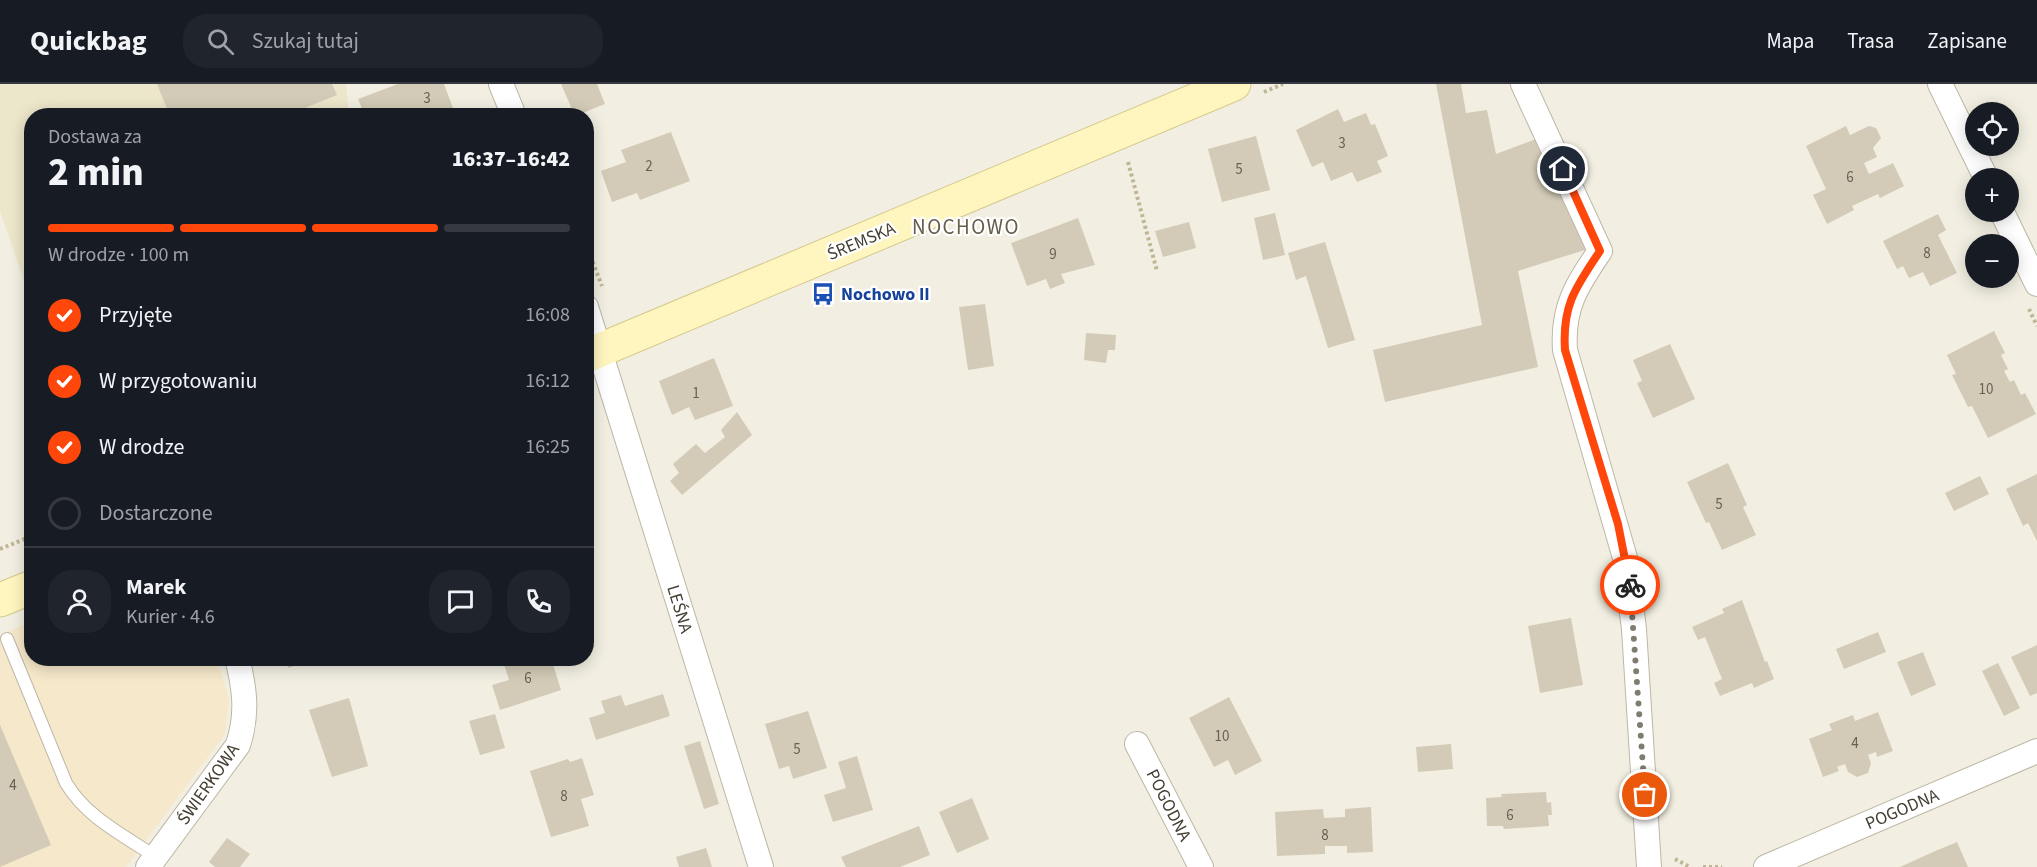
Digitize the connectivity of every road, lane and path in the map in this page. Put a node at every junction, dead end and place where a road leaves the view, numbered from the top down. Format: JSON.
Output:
{"nodes":[{"id":1,"x":501,"y":84,"type":"edge"},
{"id":2,"x":1234,"y":84,"type":"edge"},
{"id":3,"x":1523,"y":84,"type":"edge"},
{"id":4,"x":1940,"y":84,"type":"edge"},
{"id":5,"x":511,"y":108,"type":"edge"},
{"id":6,"x":1118,"y":133,"type":"junction"},
{"id":7,"x":1981,"y":168,"type":"edge"},
{"id":8,"x":2007,"y":222,"type":"edge"},
{"id":9,"x":1157,"y":271,"type":"dead end"},
{"id":10,"x":2037,"y":284,"type":"edge"},
{"id":11,"x":596,"y":301,"type":"edge"},
{"id":12,"x":594,"y":336,"type":"edge"},
{"id":13,"x":594,"y":353,"type":"edge"},
{"id":14,"x":594,"y":356,"type":"edge"},
{"id":15,"x":24,"y":539,"type":"edge"},
{"id":16,"x":0,"y":549,"type":"edge"},
{"id":17,"x":24,"y":590,"type":"edge"},
{"id":18,"x":0,"y":600,"type":"edge"},
{"id":19,"x":7,"y":639,"type":"dead end"},
{"id":20,"x":239,"y":666,"type":"edge"},
{"id":21,"x":1137,"y":744,"type":"dead end"},
{"id":22,"x":2037,"y":750,"type":"edge"},
{"id":23,"x":152,"y":862,"type":"edge"},
{"id":24,"x":761,"y":867,"type":"edge"},
{"id":25,"x":1201,"y":867,"type":"edge"},
{"id":26,"x":1649,"y":867,"type":"edge"},
{"id":27,"x":1703,"y":867,"type":"edge"},
{"id":28,"x":1722,"y":867,"type":"edge"},
{"id":29,"x":1767,"y":867,"type":"edge"}],
"edges":[{"from":1,"to":5,"type":"street"},
{"from":2,"to":6,"type":"main road","name":"ŚREMSKA"},
{"from":3,"to":26,"type":"street"},
{"from":4,"to":7,"type":"street"},
{"from":6,"to":9,"type":"path"},
{"from":6,"to":13,"type":"main road","name":"ŚREMSKA"},
{"from":8,"to":10,"type":"street"},
{"from":11,"to":12,"type":"street","name":"LEŚNA"},
{"from":14,"to":24,"type":"street","name":"LEŚNA"},
{"from":15,"to":16,"type":"path"},
{"from":17,"to":18,"type":"main road"},
{"from":19,"to":23,"type":"lane"},
{"from":20,"to":23,"type":"street","name":"ŚWIERKOWA"},
{"from":21,"to":25,"type":"street","name":"POGODNA"},
{"from":22,"to":29,"type":"street","name":"POGODNA"},
{"from":27,"to":28,"type":"path"}]}
